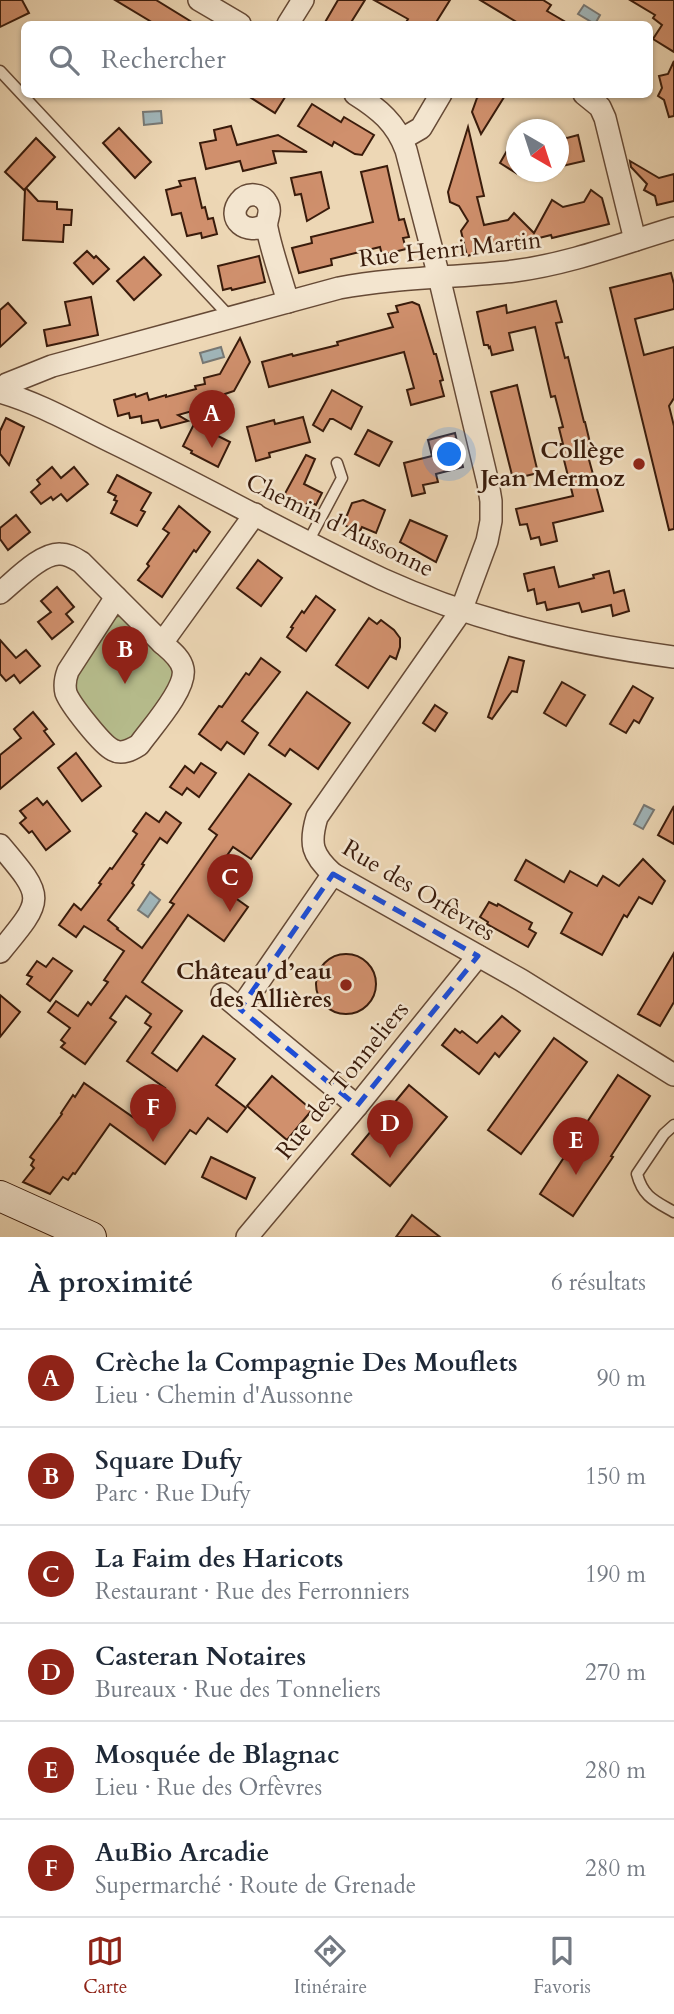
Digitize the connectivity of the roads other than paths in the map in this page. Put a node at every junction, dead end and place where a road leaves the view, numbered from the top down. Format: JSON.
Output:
{"nodes":[{"id":1,"x":199,"y":0,"type":"edge"},
{"id":2,"x":303,"y":0,"type":"edge"},
{"id":3,"x":235,"y":21,"type":"edge"},
{"id":4,"x":290,"y":21,"type":"edge"},
{"id":5,"x":0,"y":71,"type":"edge"},
{"id":6,"x":21,"y":93,"type":"edge"},
{"id":7,"x":25,"y":98,"type":"edge"},
{"id":8,"x":361,"y":98,"type":"edge"},
{"id":9,"x":440,"y":98,"type":"edge"},
{"id":10,"x":589,"y":98,"type":"edge"},
{"id":11,"x":402,"y":139,"type":"junction"},
{"id":12,"x":265,"y":224,"type":"dead end"},
{"id":13,"x":674,"y":228,"type":"edge"},
{"id":14,"x":635,"y":240,"type":"junction"},
{"id":15,"x":439,"y":277,"type":"junction"},
{"id":16,"x":288,"y":302,"type":"junction"},
{"id":17,"x":231,"y":318,"type":"junction"},
{"id":18,"x":43,"y":369,"type":"junction"},
{"id":19,"x":0,"y":392,"type":"edge"},
{"id":20,"x":27,"y":401,"type":"junction"},
{"id":21,"x":337,"y":463,"type":"dead end"},
{"id":22,"x":255,"y":514,"type":"junction"},
{"id":23,"x":308,"y":542,"type":"junction"},
{"id":24,"x":0,"y":593,"type":"edge"},
{"id":25,"x":116,"y":597,"type":"junction"},
{"id":26,"x":461,"y":611,"type":"junction"},
{"id":27,"x":162,"y":643,"type":"junction"},
{"id":28,"x":674,"y":657,"type":"edge"},
{"id":29,"x":0,"y":845,"type":"edge"},
{"id":30,"x":333,"y":874,"type":"junction"},
{"id":31,"x":0,"y":952,"type":"edge"},
{"id":32,"x":478,"y":956,"type":"junction"},
{"id":33,"x":222,"y":994,"type":"dead end"},
{"id":34,"x":240,"y":1009,"type":"junction"},
{"id":35,"x":674,"y":1075,"type":"edge"},
{"id":36,"x":357,"y":1106,"type":"junction"},
{"id":37,"x":674,"y":1125,"type":"edge"},
{"id":38,"x":0,"y":1196,"type":"edge"},
{"id":39,"x":674,"y":1212,"type":"edge"},
{"id":40,"x":91,"y":1237,"type":"edge"},
{"id":41,"x":247,"y":1237,"type":"edge"}],
"edges":[{"from":1,"to":3,"type":"street"},
{"from":2,"to":4,"type":"street"},
{"from":5,"to":6,"type":"lane"},
{"from":7,"to":17,"type":"lane"},
{"from":8,"to":11,"type":"street"},
{"from":9,"to":11,"type":"street"},
{"from":10,"to":14,"type":"street"},
{"from":11,"to":15,"type":"street","name":"Rue des Orfèvres"},
{"from":12,"to":16,"type":"street"},
{"from":13,"to":14,"type":"street","name":"Rue Henri Martin"},
{"from":14,"to":15,"type":"street","name":"Rue Henri Martin"},
{"from":15,"to":16,"type":"street","name":"Rue Henri Martin"},
{"from":15,"to":26,"type":"street","name":"Rue des Orfèvres"},
{"from":16,"to":17,"type":"street","name":"Rue Henri Martin"},
{"from":17,"to":18,"type":"street","name":"Rue Henri Martin"},
{"from":18,"to":19,"type":"street","name":"Rue Henri Martin"},
{"from":18,"to":20,"type":"street"},
{"from":19,"to":20,"type":"street","name":"Chemin d'Aussonne"},
{"from":20,"to":22,"type":"street","name":"Chemin d'Aussonne"},
{"from":21,"to":23,"type":"lane"},
{"from":22,"to":23,"type":"street","name":"Chemin d'Aussonne"},
{"from":22,"to":27,"type":"street"},
{"from":23,"to":26,"type":"street","name":"Chemin d'Aussonne"},
{"from":24,"to":25,"type":"street"},
{"from":25,"to":27,"type":"street"},
{"from":25,"to":27,"type":"street"},
{"from":26,"to":28,"type":"street","name":"Chemin d'Aussonne"},
{"from":26,"to":30,"type":"street","name":"Rue des Orfèvres"},
{"from":29,"to":31,"type":"street"},
{"from":30,"to":32,"type":"street","name":"Rue des Orfèvres"},
{"from":30,"to":34,"type":"street"},
{"from":32,"to":35,"type":"street","name":"Rue des Orfèvres"},
{"from":32,"to":36,"type":"street","name":"Rue des Tonneliers"},
{"from":33,"to":34,"type":"street"},
{"from":34,"to":36,"type":"street"},
{"from":36,"to":41,"type":"street","name":"Rue des Tonneliers"},
{"from":37,"to":39,"type":"lane"},
{"from":38,"to":40,"type":"main road"}]}
